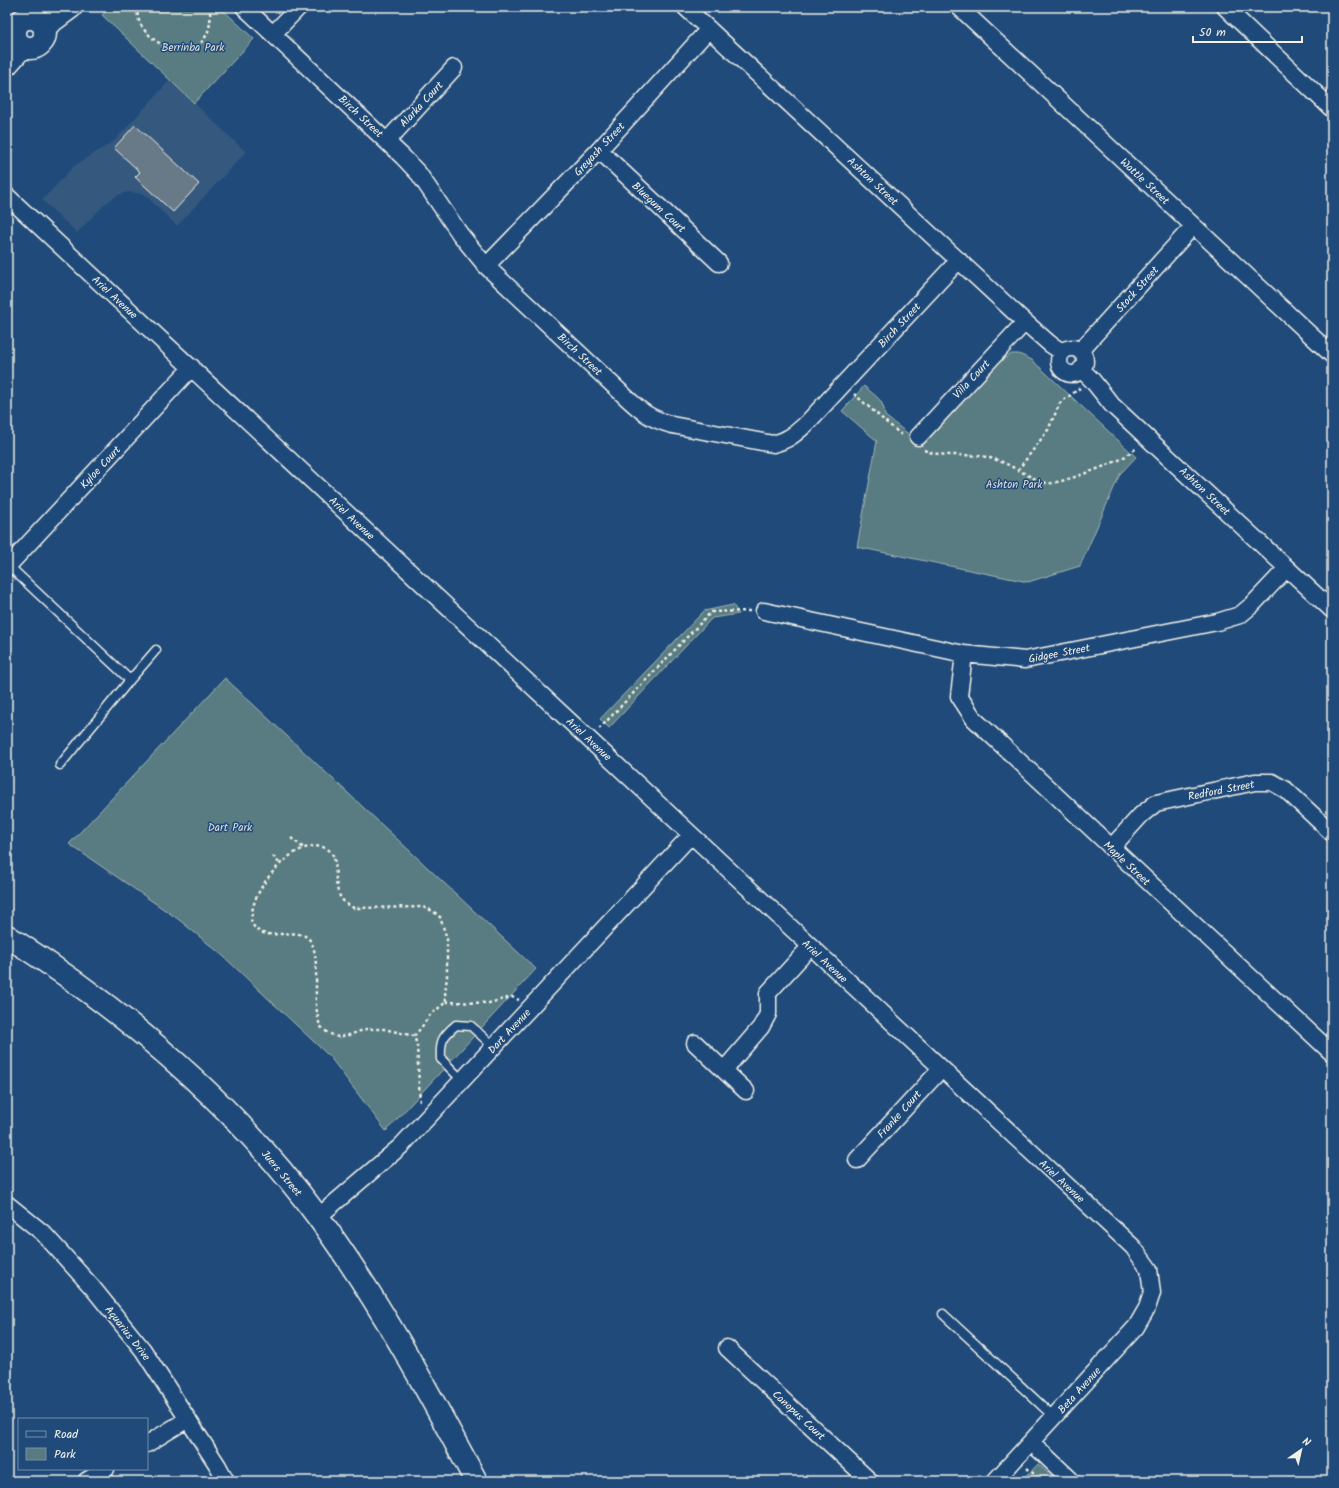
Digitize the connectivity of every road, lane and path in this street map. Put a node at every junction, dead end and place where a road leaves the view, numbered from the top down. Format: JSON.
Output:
{"nodes":[{"id":1,"x":71,"y":7,"type":"edge"},
{"id":2,"x":138,"y":7,"type":"edge"},
{"id":3,"x":209,"y":7,"type":"edge"},
{"id":4,"x":244,"y":7,"type":"edge"},
{"id":5,"x":299,"y":7,"type":"edge"},
{"id":6,"x":685,"y":7,"type":"edge"},
{"id":7,"x":959,"y":7,"type":"edge"},
{"id":8,"x":1225,"y":7,"type":"edge"},
{"id":9,"x":12,"y":23,"type":"edge"},
{"id":10,"x":44,"y":27,"type":"junction"},
{"id":11,"x":709,"y":29,"type":"junction"},
{"id":12,"x":273,"y":34,"type":"junction"},
{"id":13,"x":23,"y":46,"type":"junction"},
{"id":14,"x":7,"y":64,"type":"edge"},
{"id":15,"x":454,"y":68,"type":"dead end"},
{"id":16,"x":1332,"y":109,"type":"edge"},
{"id":17,"x":387,"y":141,"type":"junction"},
{"id":18,"x":599,"y":150,"type":"junction"},
{"id":19,"x":7,"y":196,"type":"edge"},
{"id":20,"x":1193,"y":226,"type":"junction"},
{"id":21,"x":959,"y":260,"type":"junction"},
{"id":22,"x":719,"y":263,"type":"dead end"},
{"id":23,"x":486,"y":266,"type":"junction"},
{"id":24,"x":1024,"y":322,"type":"junction"},
{"id":25,"x":1062,"y":352,"type":"junction"},
{"id":26,"x":1080,"y":352,"type":"junction"},
{"id":27,"x":1332,"y":355,"type":"edge"},
{"id":28,"x":192,"y":368,"type":"junction"},
{"id":29,"x":1086,"y":375,"type":"junction"},
{"id":30,"x":843,"y":384,"type":"junction"},
{"id":31,"x":1150,"y":440,"type":"junction"},
{"id":32,"x":916,"y":442,"type":"junction"},
{"id":33,"x":1018,"y":470,"type":"junction"},
{"id":34,"x":8,"y":566,"type":"edge"},
{"id":35,"x":1288,"y":568,"type":"junction"},
{"id":36,"x":1332,"y":610,"type":"edge"},
{"id":37,"x":764,"y":611,"type":"joint"},
{"id":38,"x":156,"y":650,"type":"dead end"},
{"id":39,"x":964,"y":654,"type":"junction"},
{"id":40,"x":130,"y":680,"type":"junction"},
{"id":41,"x":589,"y":740,"type":"junction"},
{"id":42,"x":60,"y":765,"type":"dead end"},
{"id":43,"x":1332,"y":833,"type":"edge"},
{"id":44,"x":691,"y":835,"type":"junction"},
{"id":45,"x":291,"y":838,"type":"dead end"},
{"id":46,"x":1111,"y":848,"type":"junction"},
{"id":47,"x":305,"y":849,"type":"junction"},
{"id":48,"x":273,"y":856,"type":"dead end"},
{"id":49,"x":280,"y":864,"type":"junction"},
{"id":50,"x":7,"y":936,"type":"edge"},
{"id":51,"x":810,"y":946,"type":"junction"},
{"id":52,"x":446,"y":1002,"type":"junction"},
{"id":53,"x":530,"y":1008,"type":"junction"},
{"id":54,"x":414,"y":1036,"type":"junction"},
{"id":55,"x":695,"y":1043,"type":"dead end"},
{"id":56,"x":494,"y":1047,"type":"junction"},
{"id":57,"x":1332,"y":1053,"type":"edge"},
{"id":58,"x":941,"y":1069,"type":"junction"},
{"id":59,"x":724,"y":1070,"type":"junction"},
{"id":60,"x":463,"y":1081,"type":"junction"},
{"id":61,"x":746,"y":1091,"type":"dead end"},
{"id":62,"x":421,"y":1125,"type":"junction"},
{"id":63,"x":858,"y":1160,"type":"dead end"},
{"id":64,"x":7,"y":1204,"type":"edge"},
{"id":65,"x":318,"y":1217,"type":"junction"},
{"id":66,"x":1152,"y":1293,"type":"joint"},
{"id":67,"x":943,"y":1314,"type":"dead end"},
{"id":68,"x":727,"y":1348,"type":"dead end"},
{"id":69,"x":1054,"y":1417,"type":"junction"},
{"id":70,"x":188,"y":1419,"type":"junction"},
{"id":71,"x":1031,"y":1442,"type":"junction"},
{"id":72,"x":148,"y":1443,"type":"edge"},
{"id":73,"x":1016,"y":1458,"type":"junction"},
{"id":74,"x":104,"y":1470,"type":"edge"},
{"id":75,"x":86,"y":1481,"type":"edge"},
{"id":76,"x":226,"y":1481,"type":"edge"},
{"id":77,"x":476,"y":1481,"type":"edge"},
{"id":78,"x":870,"y":1481,"type":"edge"},
{"id":79,"x":995,"y":1481,"type":"edge"},
{"id":80,"x":1042,"y":1481,"type":"edge"},
{"id":81,"x":1072,"y":1481,"type":"edge"}],
"edges":[{"from":1,"to":10,"type":"street"},
{"from":2,"to":3,"type":"path"},
{"from":4,"to":12,"type":"street","name":"Birch Street"},
{"from":5,"to":12,"type":"street"},
{"from":6,"to":11,"type":"street","name":"Ashton Street"},
{"from":7,"to":20,"type":"street","name":"Wattle Street"},
{"from":8,"to":16,"type":"street"},
{"from":9,"to":10,"type":"street"},
{"from":9,"to":13,"type":"street"},
{"from":10,"to":13,"type":"street"},
{"from":11,"to":18,"type":"street","name":"Greyash Street"},
{"from":11,"to":21,"type":"street","name":"Ashton Street"},
{"from":12,"to":17,"type":"street","name":"Birch Street"},
{"from":13,"to":14,"type":"street"},
{"from":15,"to":17,"type":"street","name":"Alarka Court"},
{"from":17,"to":23,"type":"street","name":"Birch Street"},
{"from":18,"to":22,"type":"street","name":"Bluegum Court"},
{"from":18,"to":23,"type":"street","name":"Greyash Street"},
{"from":19,"to":28,"type":"street","name":"Ariel Avenue"},
{"from":20,"to":26,"type":"street","name":"Stock Street"},
{"from":20,"to":27,"type":"street","name":"Wattle Street"},
{"from":21,"to":24,"type":"street","name":"Ashton Street"},
{"from":21,"to":30,"type":"street","name":"Birch Street"},
{"from":23,"to":30,"type":"street","name":"Birch Street"},
{"from":24,"to":25,"type":"street","name":"Ashton Street"},
{"from":24,"to":32,"type":"street","name":"Villa Court"},
{"from":25,"to":26,"type":"street"},
{"from":25,"to":29,"type":"street"},
{"from":26,"to":29,"type":"street"},
{"from":28,"to":34,"type":"street","name":"Kyloe Court"},
{"from":28,"to":41,"type":"street","name":"Ariel Avenue"},
{"from":29,"to":31,"type":"street","name":"Ashton Street"},
{"from":29,"to":33,"type":"path"},
{"from":30,"to":32,"type":"path"},
{"from":31,"to":33,"type":"path"},
{"from":31,"to":35,"type":"street","name":"Ashton Street"},
{"from":32,"to":33,"type":"path"},
{"from":34,"to":40,"type":"lane"},
{"from":35,"to":36,"type":"street","name":"Ashton Street"},
{"from":35,"to":39,"type":"street","name":"Gidgee Street"},
{"from":37,"to":39,"type":"street","name":"Gidgee Street"},
{"from":37,"to":41,"type":"path"},
{"from":38,"to":40,"type":"lane"},
{"from":39,"to":46,"type":"street","name":"Maple Street"},
{"from":40,"to":42,"type":"lane"},
{"from":41,"to":44,"type":"street","name":"Ariel Avenue"},
{"from":43,"to":46,"type":"street","name":"Redford Street"},
{"from":44,"to":51,"type":"street","name":"Ariel Avenue"},
{"from":44,"to":53,"type":"street","name":"Dart Avenue"},
{"from":45,"to":47,"type":"path"},
{"from":46,"to":57,"type":"street","name":"Maple Street"},
{"from":47,"to":49,"type":"path"},
{"from":47,"to":52,"type":"path"},
{"from":48,"to":49,"type":"path"},
{"from":49,"to":54,"type":"path"},
{"from":50,"to":65,"type":"street","name":"Juers Street"},
{"from":51,"to":58,"type":"street","name":"Ariel Avenue"},
{"from":51,"to":59,"type":"street"},
{"from":52,"to":53,"type":"path"},
{"from":52,"to":54,"type":"path"},
{"from":53,"to":56,"type":"street","name":"Dart Avenue"},
{"from":54,"to":62,"type":"path"},
{"from":55,"to":59,"type":"street"},
{"from":56,"to":60,"type":"street","name":"Dart Avenue"},
{"from":56,"to":60,"type":"lane"},
{"from":58,"to":63,"type":"street","name":"Franke Court"},
{"from":58,"to":66,"type":"street","name":"Ariel Avenue"},
{"from":59,"to":61,"type":"street"},
{"from":60,"to":62,"type":"street","name":"Dart Avenue"},
{"from":62,"to":65,"type":"street","name":"Dart Avenue"},
{"from":64,"to":70,"type":"street","name":"Aquarius Drive"},
{"from":65,"to":77,"type":"street","name":"Juers Street"},
{"from":66,"to":69,"type":"street","name":"Beta Avenue"},
{"from":67,"to":69,"type":"lane"},
{"from":68,"to":78,"type":"street","name":"Canopus Court"},
{"from":69,"to":71,"type":"street","name":"Beta Avenue"},
{"from":70,"to":72,"type":"street"},
{"from":70,"to":76,"type":"street","name":"Aquarius Drive"},
{"from":71,"to":73,"type":"street","name":"Beta Avenue"},
{"from":71,"to":81,"type":"street"},
{"from":73,"to":79,"type":"street","name":"Beta Avenue"},
{"from":73,"to":80,"type":"path"},
{"from":74,"to":75,"type":"street"}]}
